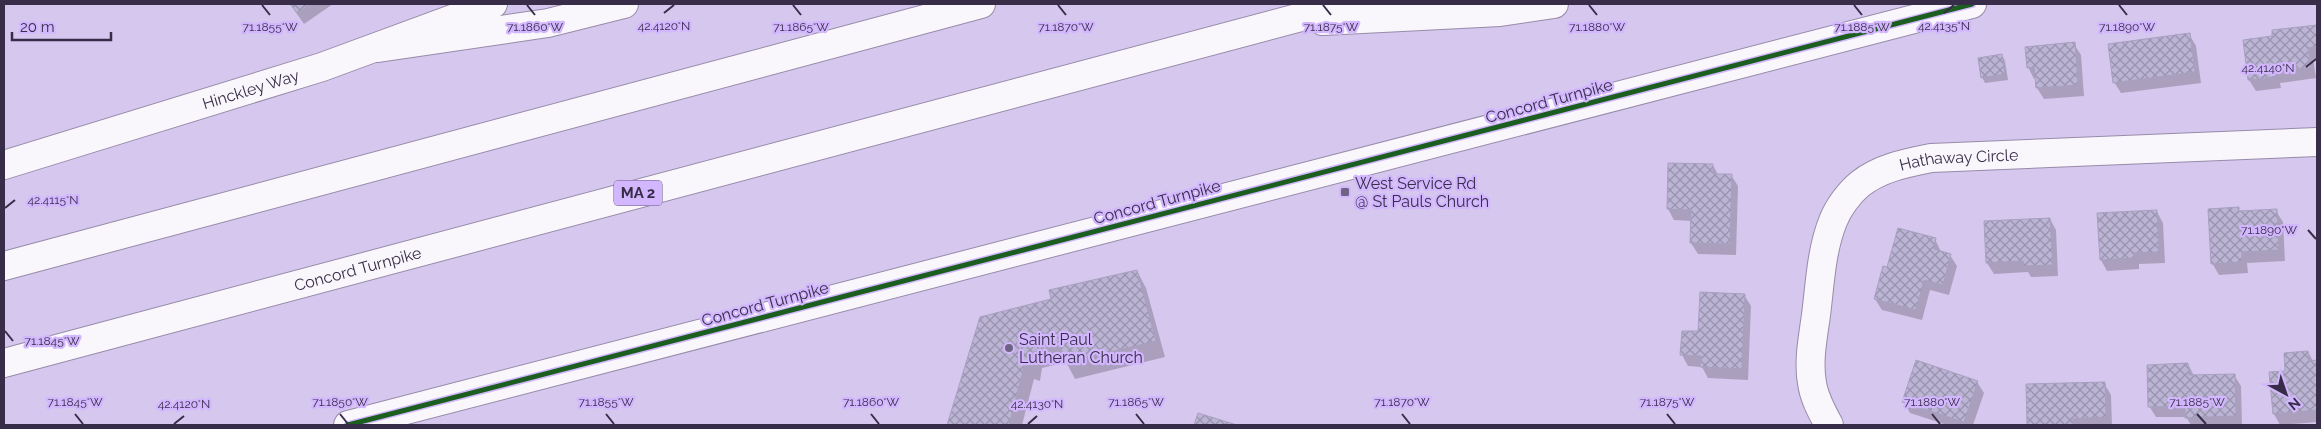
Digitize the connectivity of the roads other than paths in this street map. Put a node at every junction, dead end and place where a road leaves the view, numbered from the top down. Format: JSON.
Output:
{"nodes":[{"id":1,"x":493,"y":4,"type":"edge"},
{"id":2,"x":624,"y":4,"type":"edge"},
{"id":3,"x":981,"y":4,"type":"edge"},
{"id":4,"x":1350,"y":4,"type":"edge"},
{"id":5,"x":1554,"y":4,"type":"edge"},
{"id":6,"x":1972,"y":4,"type":"edge"},
{"id":7,"x":1272,"y":24,"type":"junction"},
{"id":8,"x":378,"y":48,"type":"junction"},
{"id":9,"x":2317,"y":142,"type":"edge"},
{"id":10,"x":4,"y":165,"type":"edge"},
{"id":11,"x":4,"y":266,"type":"edge"},
{"id":12,"x":4,"y":363,"type":"edge"},
{"id":13,"x":362,"y":424,"type":"edge"},
{"id":14,"x":1829,"y":425,"type":"edge"}],
"edges":[{"from":1,"to":8,"type":"main road","name":"Hinckley Way"},
{"from":2,"to":8,"type":"main road"},
{"from":3,"to":11,"type":"main road"},
{"from":4,"to":7,"type":"main road","name":"Concord Turnpike","number":"MA 2"},
{"from":5,"to":7,"type":"main road"},
{"from":6,"to":13,"type":"main road","name":"Concord Turnpike"},
{"from":7,"to":12,"type":"main road","name":"Concord Turnpike","number":"MA 2"},
{"from":8,"to":10,"type":"main road","name":"Hinckley Way"},
{"from":9,"to":14,"type":"main road","name":"Hathaway Circle"}]}
